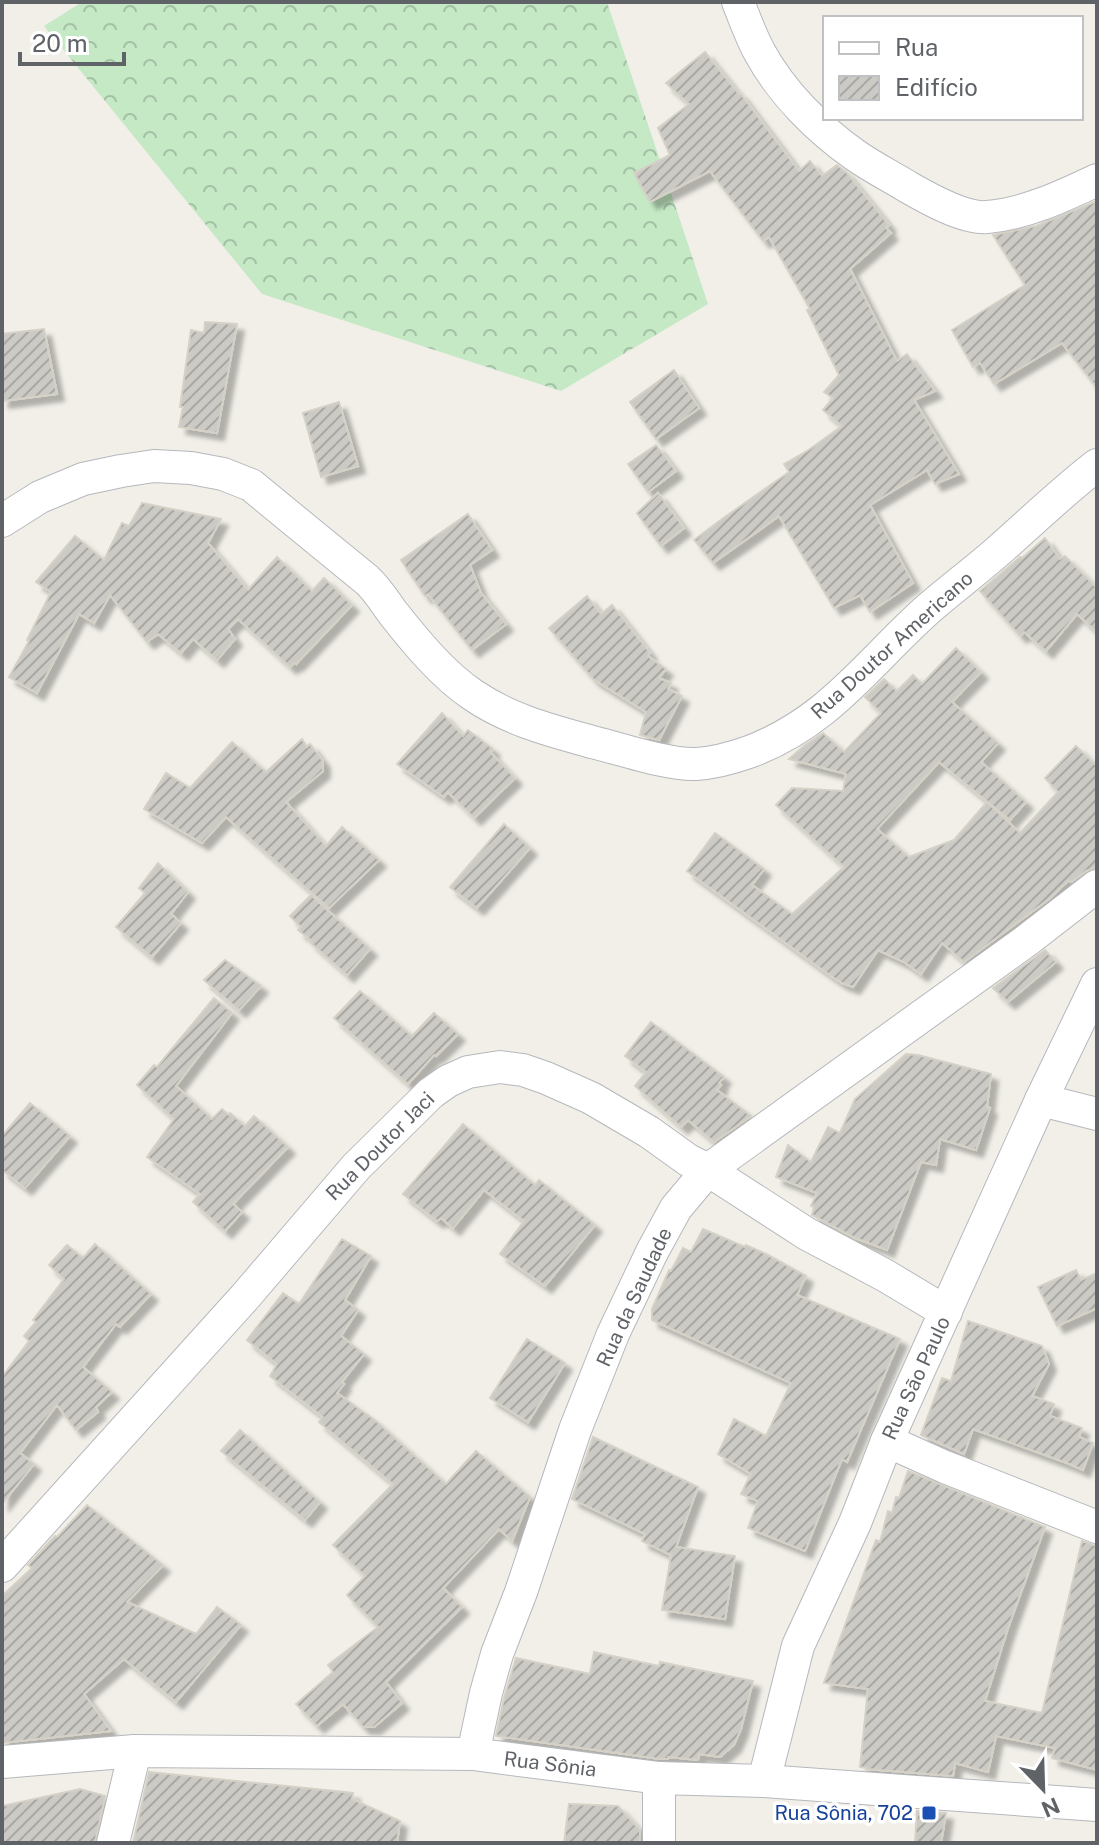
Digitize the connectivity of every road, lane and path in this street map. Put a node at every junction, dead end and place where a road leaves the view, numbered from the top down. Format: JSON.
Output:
{"nodes":[{"id":1,"x":738,"y":2,"type":"edge"},
{"id":2,"x":1097,"y":180,"type":"edge"},
{"id":3,"x":1097,"y":465,"type":"edge"},
{"id":4,"x":2,"y":521,"type":"edge"},
{"id":5,"x":1097,"y":886,"type":"edge"},
{"id":6,"x":1097,"y":984,"type":"edge"},
{"id":7,"x":1041,"y":1100,"type":"junction"},
{"id":8,"x":1097,"y":1114,"type":"edge"},
{"id":9,"x":708,"y":1170,"type":"junction"},
{"id":10,"x":946,"y":1312,"type":"junction"},
{"id":11,"x":887,"y":1441,"type":"junction"},
{"id":12,"x":1097,"y":1527,"type":"edge"},
{"id":13,"x":2,"y":1566,"type":"edge"},
{"id":14,"x":135,"y":1751,"type":"junction"},
{"id":15,"x":473,"y":1754,"type":"junction"},
{"id":16,"x":2,"y":1762,"type":"edge"},
{"id":17,"x":659,"y":1778,"type":"junction"},
{"id":18,"x":764,"y":1781,"type":"junction"},
{"id":19,"x":1097,"y":1805,"type":"edge"},
{"id":20,"x":113,"y":1843,"type":"edge"},
{"id":21,"x":659,"y":1843,"type":"edge"}],
"edges":[{"from":1,"to":2,"type":"street"},
{"from":3,"to":4,"type":"street","name":"Rua Doutor Americano"},
{"from":5,"to":9,"type":"street","name":"Rua da Saudade"},
{"from":6,"to":7,"type":"street","name":"Rua São Paulo"},
{"from":7,"to":8,"type":"street"},
{"from":7,"to":10,"type":"street","name":"Rua São Paulo"},
{"from":9,"to":10,"type":"street","name":"Rua Doutor Jaci"},
{"from":9,"to":13,"type":"street","name":"Rua Doutor Jaci"},
{"from":9,"to":15,"type":"street","name":"Rua da Saudade"},
{"from":10,"to":11,"type":"street","name":"Rua São Paulo"},
{"from":11,"to":12,"type":"street"},
{"from":11,"to":18,"type":"street","name":"Rua São Paulo"},
{"from":14,"to":15,"type":"street","name":"Rua Sônia"},
{"from":14,"to":16,"type":"street","name":"Rua Sônia"},
{"from":14,"to":20,"type":"street"},
{"from":15,"to":17,"type":"street","name":"Rua Sônia"},
{"from":17,"to":18,"type":"street","name":"Rua Sônia"},
{"from":17,"to":21,"type":"street"},
{"from":18,"to":19,"type":"street","name":"Rua Sônia"}]}
